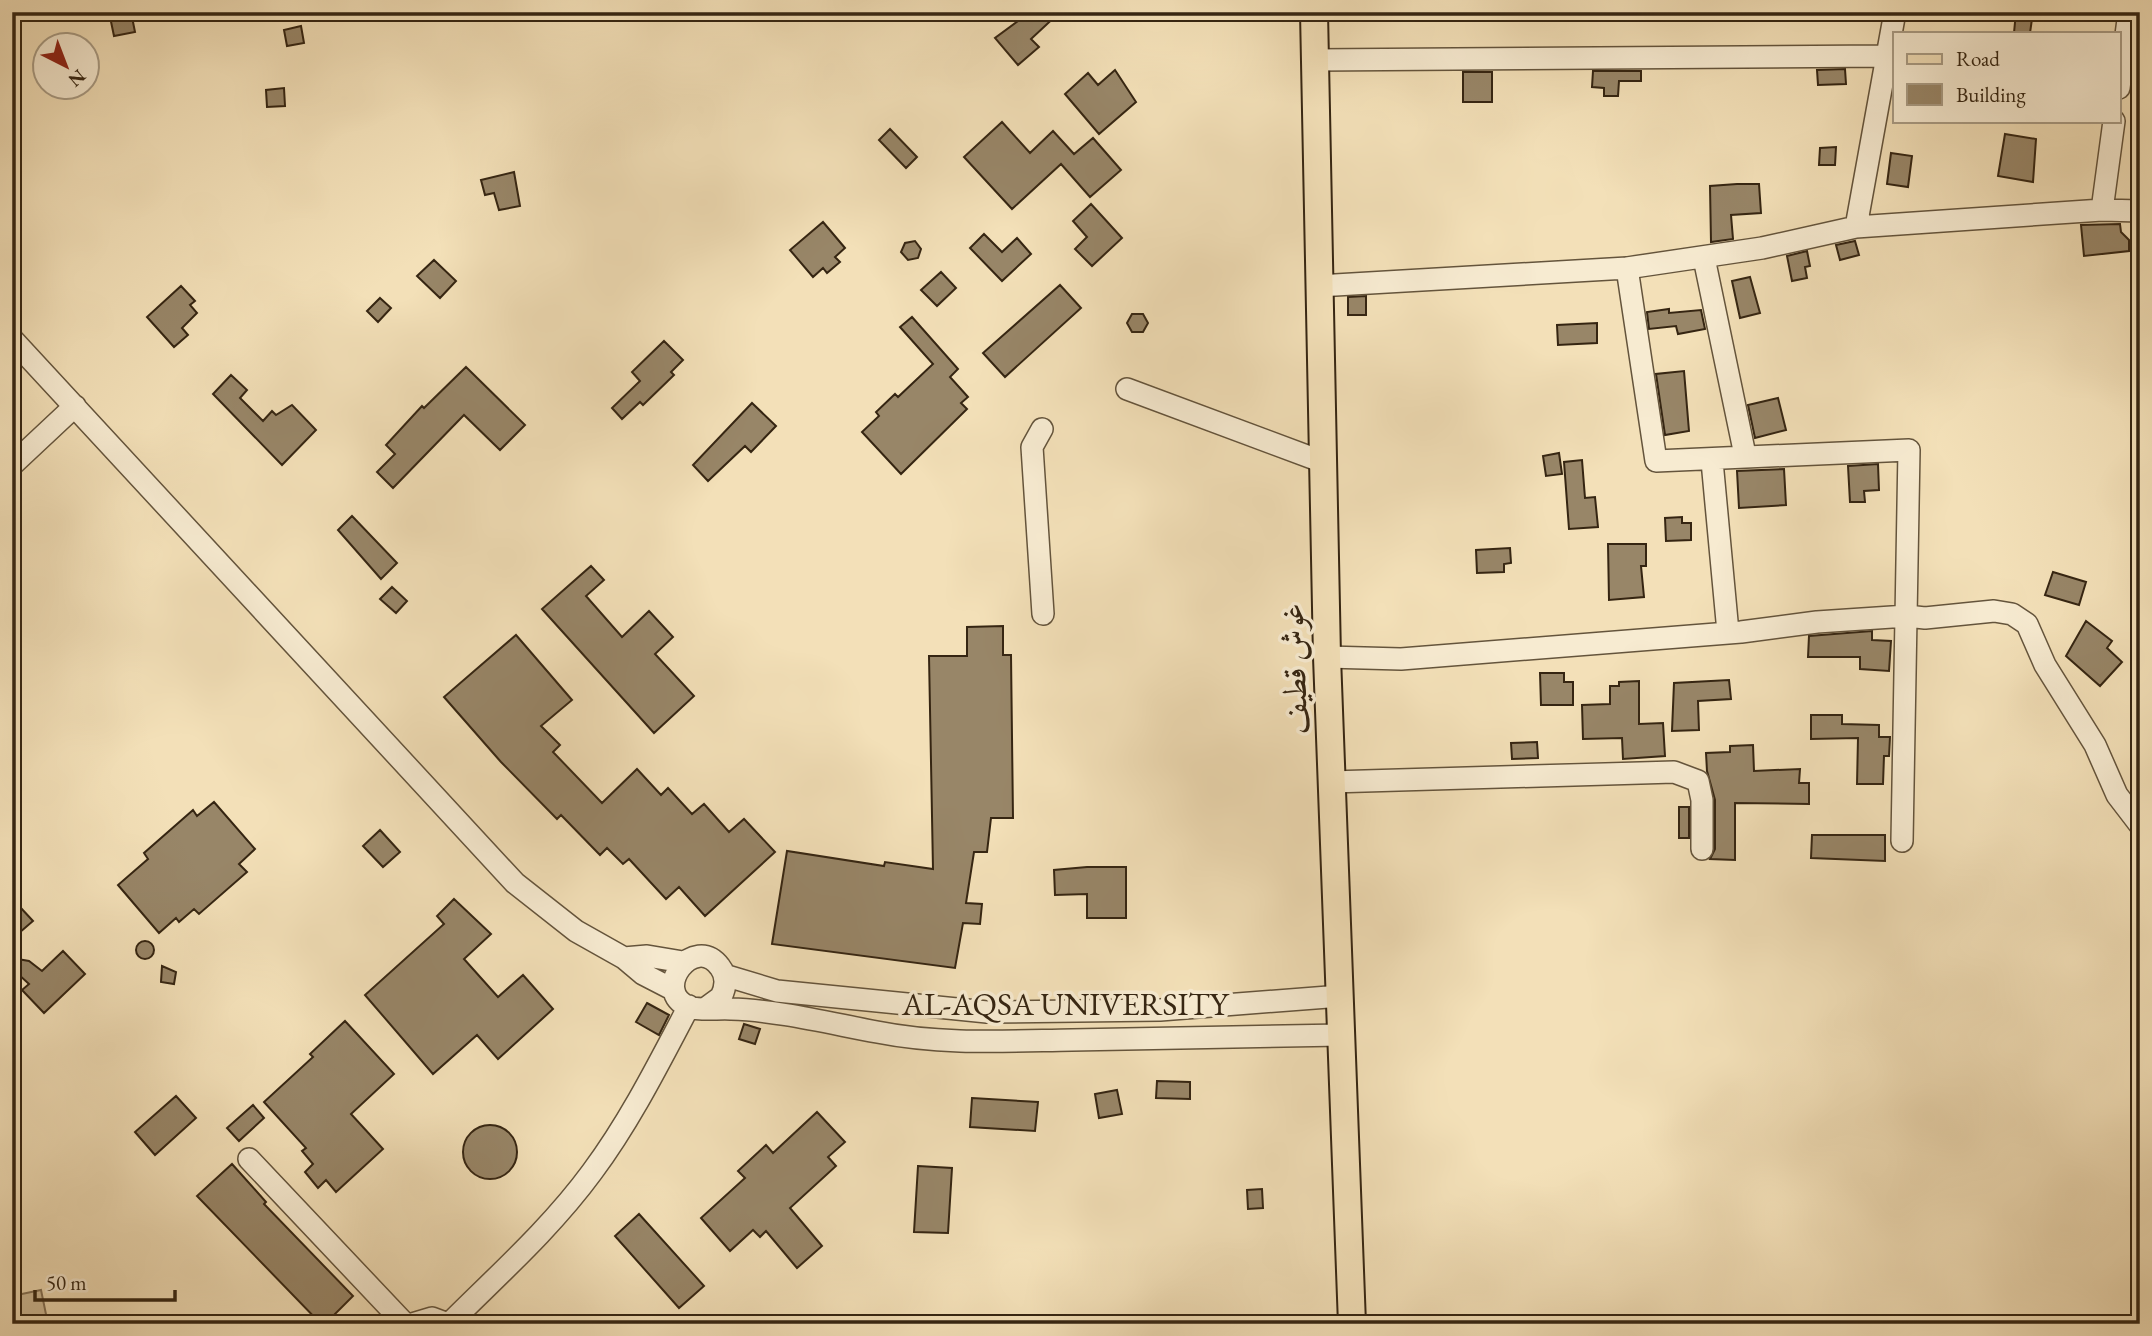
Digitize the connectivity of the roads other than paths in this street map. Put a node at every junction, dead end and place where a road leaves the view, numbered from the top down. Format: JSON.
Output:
{"nodes":[{"id":1,"x":1314,"y":12,"type":"edge"},
{"id":2,"x":1895,"y":12,"type":"edge"},
{"id":3,"x":2129,"y":12,"type":"edge"},
{"id":4,"x":1886,"y":56,"type":"junction"},
{"id":5,"x":1315,"y":60,"type":"junction"},
{"id":6,"x":2120,"y":80,"type":"edge"},
{"id":7,"x":2114,"y":122,"type":"edge"},
{"id":8,"x":2102,"y":210,"type":"junction"},
{"id":9,"x":2139,"y":215,"type":"edge"},
{"id":10,"x":1856,"y":227,"type":"junction"},
{"id":11,"x":1703,"y":258,"type":"junction"},
{"id":12,"x":1627,"y":268,"type":"junction"},
{"id":13,"x":1318,"y":286,"type":"junction"},
{"id":14,"x":12,"y":339,"type":"edge"},
{"id":15,"x":1127,"y":389,"type":"dead end"},
{"id":16,"x":75,"y":406,"type":"junction"},
{"id":17,"x":1042,"y":429,"type":"dead end"},
{"id":18,"x":1745,"y":455,"type":"junction"},
{"id":19,"x":1712,"y":461,"type":"junction"},
{"id":20,"x":1323,"y":462,"type":"junction"},
{"id":21,"x":12,"y":465,"type":"edge"},
{"id":22,"x":1043,"y":614,"type":"dead end"},
{"id":23,"x":1907,"y":616,"type":"junction"},
{"id":24,"x":1728,"y":632,"type":"junction"},
{"id":25,"x":1327,"y":657,"type":"junction"},
{"id":26,"x":1331,"y":782,"type":"junction"},
{"id":27,"x":2140,"y":825,"type":"edge"},
{"id":28,"x":1902,"y":841,"type":"dead end"},
{"id":29,"x":1702,"y":849,"type":"dead end"},
{"id":30,"x":624,"y":958,"type":"junction"},
{"id":31,"x":683,"y":962,"type":"junction"},
{"id":32,"x":724,"y":975,"type":"junction"},
{"id":33,"x":674,"y":990,"type":"junction"},
{"id":34,"x":1342,"y":996,"type":"junction"},
{"id":35,"x":697,"y":1007,"type":"junction"},
{"id":36,"x":1342,"y":1035,"type":"junction"},
{"id":37,"x":249,"y":1159,"type":"dead end"},
{"id":38,"x":405,"y":1324,"type":"edge"},
{"id":39,"x":412,"y":1324,"type":"edge"},
{"id":40,"x":449,"y":1324,"type":"edge"},
{"id":41,"x":1352,"y":1324,"type":"edge"}],
"edges":[{"from":1,"to":5,"type":"main road","name":"غوش قطيف"},
{"from":2,"to":4,"type":"street"},
{"from":3,"to":6,"type":"street"},
{"from":4,"to":5,"type":"street"},
{"from":4,"to":10,"type":"street"},
{"from":5,"to":13,"type":"main road","name":"غوش قطيف"},
{"from":7,"to":8,"type":"street"},
{"from":8,"to":9,"type":"street"},
{"from":8,"to":10,"type":"street"},
{"from":10,"to":11,"type":"street"},
{"from":11,"to":12,"type":"street"},
{"from":11,"to":18,"type":"street"},
{"from":12,"to":13,"type":"street"},
{"from":12,"to":19,"type":"street"},
{"from":13,"to":20,"type":"main road","name":"غوش قطيف"},
{"from":14,"to":16,"type":"street"},
{"from":15,"to":20,"type":"street"},
{"from":16,"to":21,"type":"street"},
{"from":16,"to":30,"type":"street"},
{"from":17,"to":22,"type":"street"},
{"from":18,"to":19,"type":"street"},
{"from":18,"to":23,"type":"street"},
{"from":19,"to":24,"type":"street"},
{"from":20,"to":25,"type":"main road","name":"غوش قطيف"},
{"from":23,"to":24,"type":"street"},
{"from":23,"to":27,"type":"street"},
{"from":23,"to":28,"type":"street"},
{"from":24,"to":25,"type":"street"},
{"from":25,"to":26,"type":"main road","name":"غوش قطيف"},
{"from":26,"to":29,"type":"street"},
{"from":26,"to":34,"type":"main road","name":"غوش قطيف"},
{"from":30,"to":31,"type":"street"},
{"from":30,"to":33,"type":"street"},
{"from":31,"to":32,"type":"street"},
{"from":31,"to":33,"type":"street"},
{"from":32,"to":34,"type":"street","name":"AL-AQSA UNIVERSITY"},
{"from":32,"to":35,"type":"street"},
{"from":33,"to":35,"type":"street"},
{"from":34,"to":36,"type":"main road","name":"غوش قطيف"},
{"from":35,"to":36,"type":"street","name":"AL-AQSA UNIVERSITY"},
{"from":35,"to":40,"type":"street"},
{"from":36,"to":41,"type":"main road","name":"غوش قطيف"},
{"from":37,"to":38,"type":"street"},
{"from":39,"to":40,"type":"street"}]}
